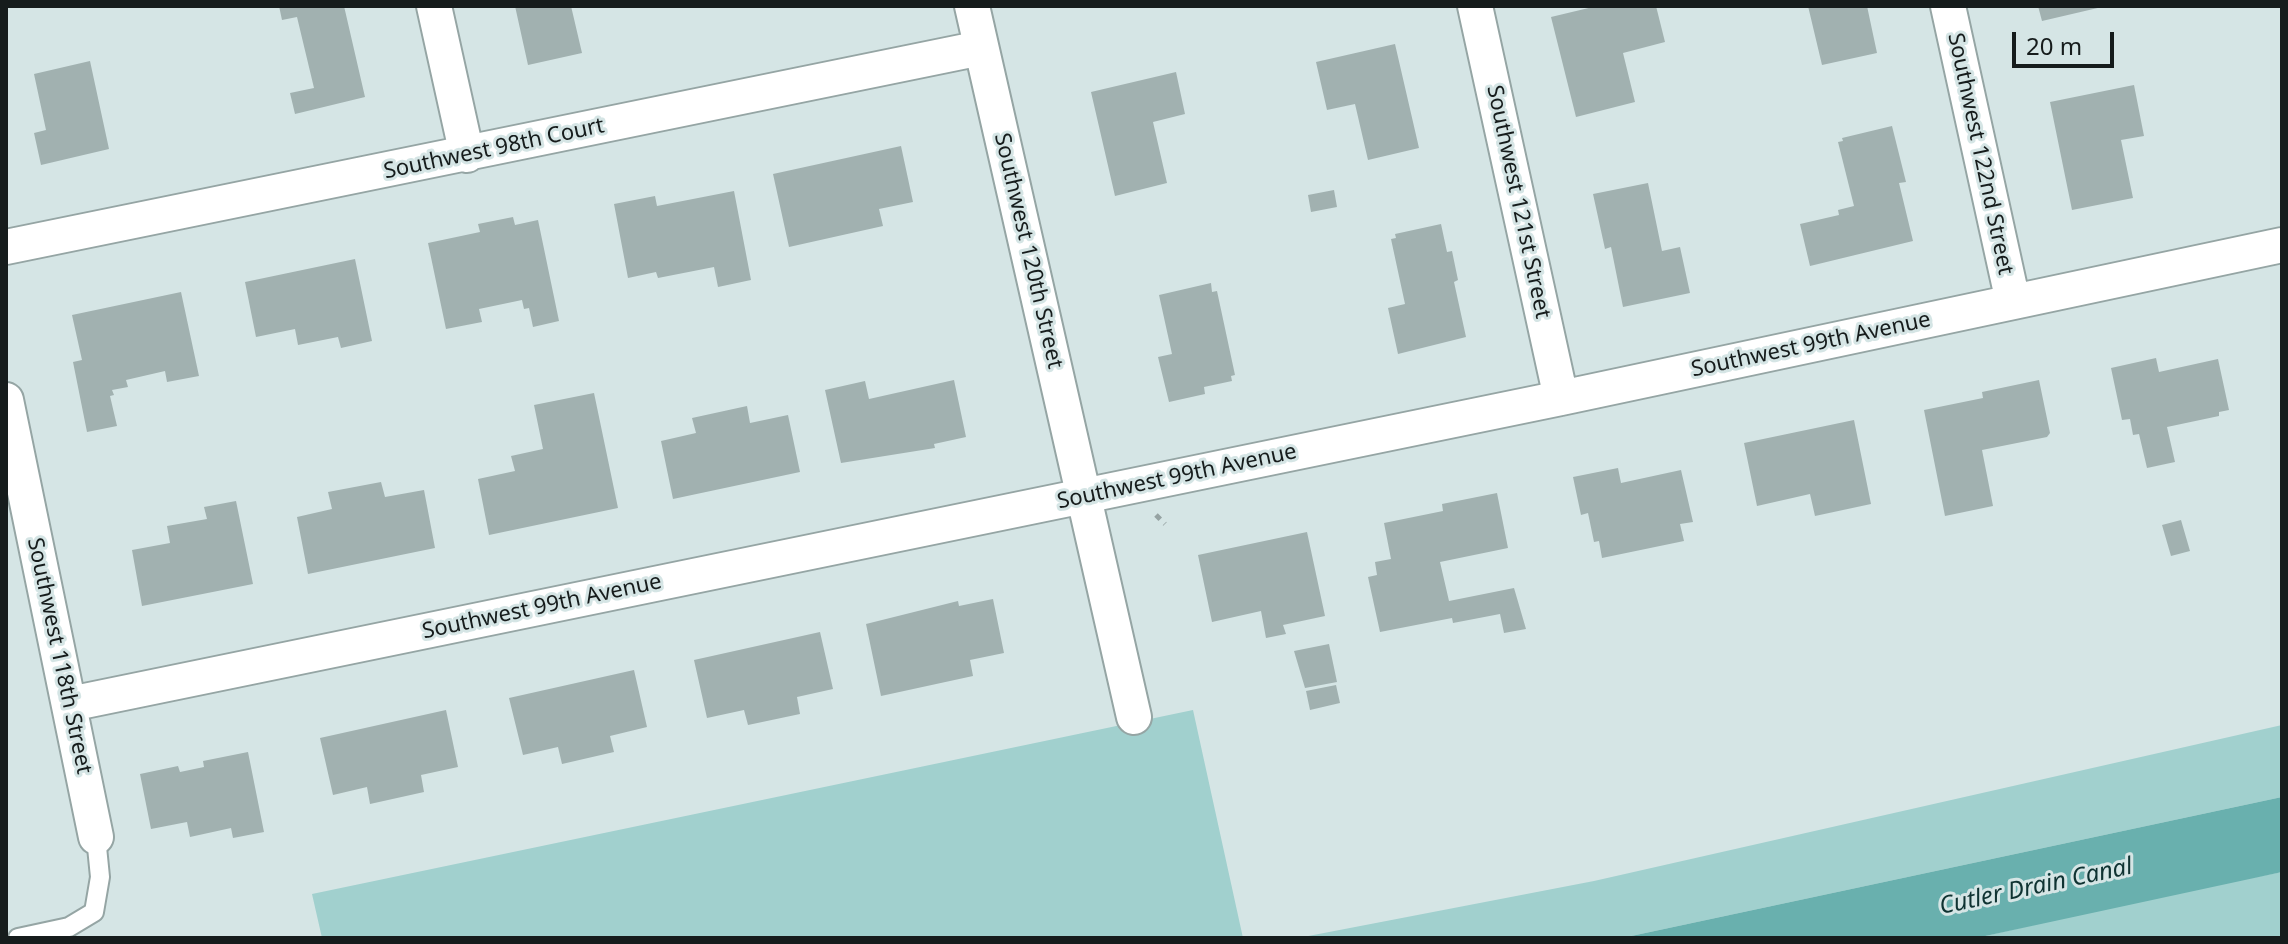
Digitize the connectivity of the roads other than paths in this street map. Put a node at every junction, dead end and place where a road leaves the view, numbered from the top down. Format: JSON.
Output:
{"nodes":[{"id":1,"x":434,"y":6,"type":"edge"},
{"id":2,"x":972,"y":6,"type":"edge"},
{"id":3,"x":1475,"y":6,"type":"edge"},
{"id":4,"x":1948,"y":6,"type":"edge"},
{"id":5,"x":981,"y":48,"type":"junction"},
{"id":6,"x":467,"y":155,"type":"junction"},
{"id":7,"x":2282,"y":245,"type":"edge"},
{"id":8,"x":6,"y":247,"type":"edge"},
{"id":9,"x":2013,"y":302,"type":"junction"},
{"id":10,"x":1561,"y":398,"type":"junction"},
{"id":11,"x":6,"y":400,"type":"edge"},
{"id":12,"x":1084,"y":496,"type":"junction"},
{"id":13,"x":70,"y":704,"type":"junction"},
{"id":14,"x":1134,"y":717,"type":"dead end"},
{"id":15,"x":96,"y":837,"type":"joint"},
{"id":16,"x":18,"y":938,"type":"edge"}],
"edges":[{"from":1,"to":6,"type":"street"},
{"from":2,"to":5,"type":"street","name":"Southwest 120th Street"},
{"from":3,"to":10,"type":"street","name":"Southwest 121st Street"},
{"from":4,"to":9,"type":"street","name":"Southwest 122nd Street"},
{"from":5,"to":6,"type":"street","name":"Southwest 98th Court"},
{"from":5,"to":12,"type":"street","name":"Southwest 120th Street"},
{"from":6,"to":8,"type":"street","name":"Southwest 98th Court"},
{"from":7,"to":9,"type":"street","name":"Southwest 99th Avenue"},
{"from":9,"to":10,"type":"street","name":"Southwest 99th Avenue"},
{"from":10,"to":12,"type":"street","name":"Southwest 99th Avenue"},
{"from":11,"to":13,"type":"street","name":"Southwest 118th Street"},
{"from":12,"to":13,"type":"street","name":"Southwest 99th Avenue"},
{"from":12,"to":14,"type":"street","name":"Southwest 120th Street"},
{"from":13,"to":15,"type":"street","name":"Southwest 118th Street"},
{"from":15,"to":16,"type":"lane","name":"Southwest 118th Street"}]}
